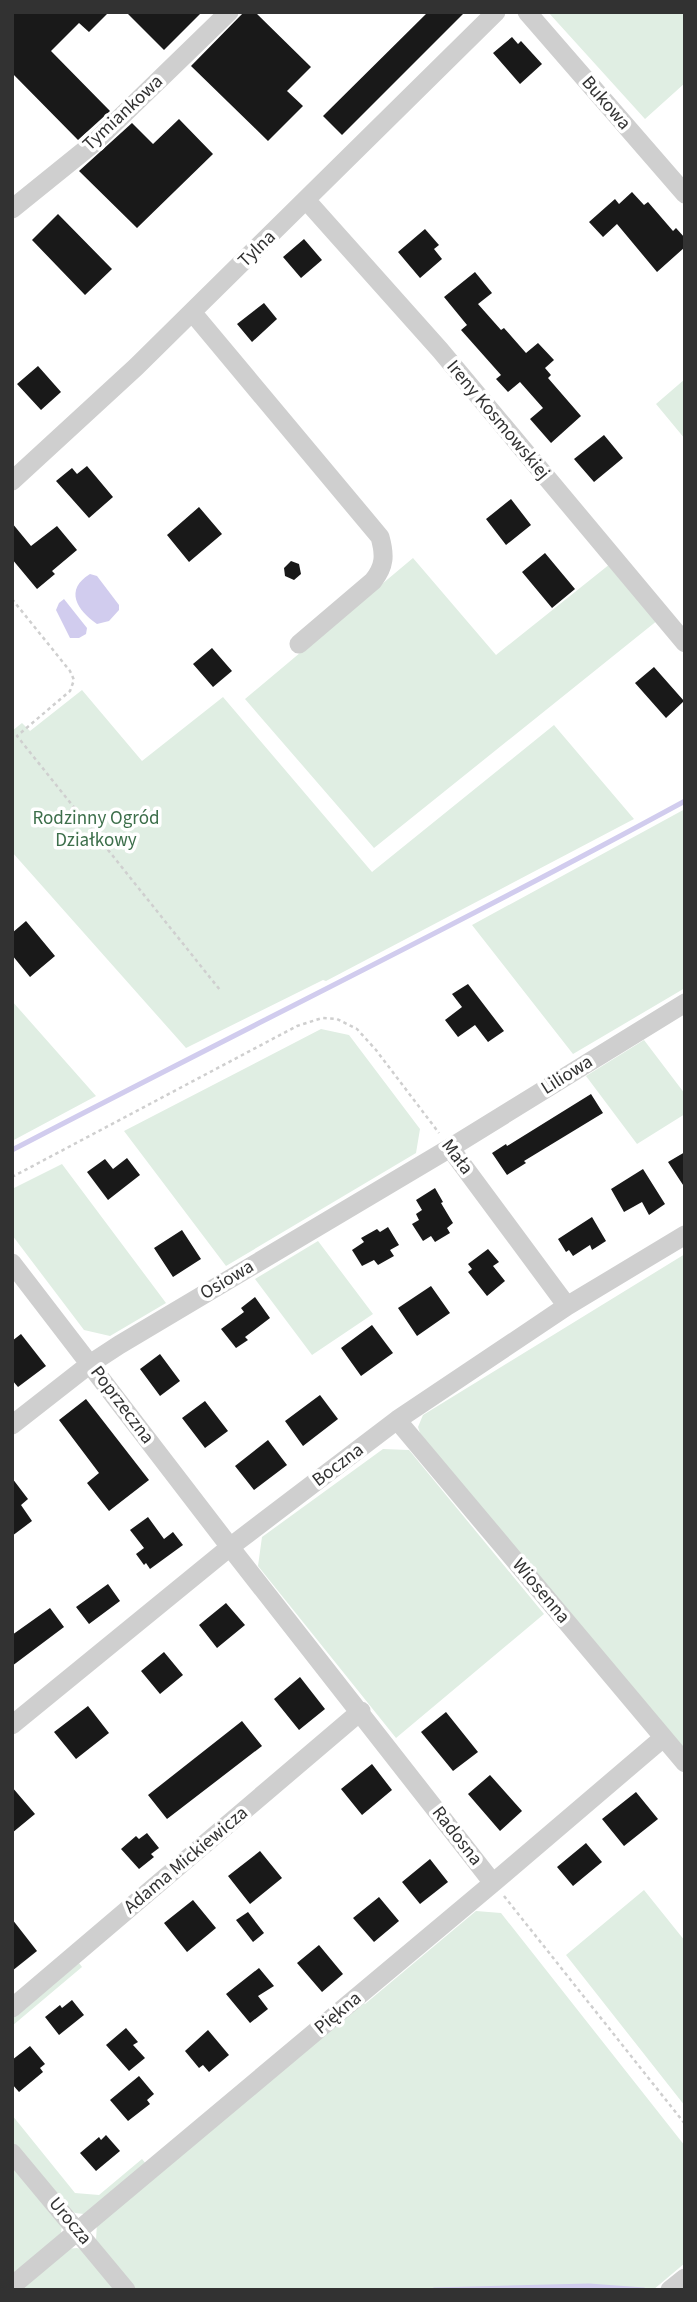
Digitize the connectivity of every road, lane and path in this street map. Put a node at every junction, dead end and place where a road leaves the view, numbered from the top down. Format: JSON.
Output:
{"nodes":[{"id":1,"x":229,"y":12,"type":"edge"},
{"id":2,"x":496,"y":12,"type":"edge"},
{"id":3,"x":527,"y":12,"type":"edge"},
{"id":4,"x":685,"y":194,"type":"edge"},
{"id":5,"x":307,"y":201,"type":"junction"},
{"id":6,"x":12,"y":208,"type":"edge"},
{"id":7,"x":192,"y":312,"type":"junction"},
{"id":8,"x":12,"y":481,"type":"edge"},
{"id":9,"x":12,"y":599,"type":"edge"},
{"id":10,"x":685,"y":643,"type":"edge"},
{"id":11,"x":299,"y":644,"type":"dead end"},
{"id":12,"x":220,"y":990,"type":"dead end"},
{"id":13,"x":685,"y":1003,"type":"edge"},
{"id":14,"x":450,"y":1148,"type":"junction"},
{"id":15,"x":12,"y":1177,"type":"edge"},
{"id":16,"x":685,"y":1234,"type":"edge"},
{"id":17,"x":12,"y":1263,"type":"edge"},
{"id":18,"x":567,"y":1306,"type":"junction"},
{"id":19,"x":90,"y":1364,"type":"junction"},
{"id":20,"x":397,"y":1420,"type":"junction"},
{"id":21,"x":12,"y":1425,"type":"edge"},
{"id":22,"x":230,"y":1547,"type":"junction"},
{"id":23,"x":361,"y":1711,"type":"junction"},
{"id":24,"x":12,"y":1726,"type":"edge"},
{"id":25,"x":663,"y":1738,"type":"junction"},
{"id":26,"x":685,"y":1763,"type":"edge"},
{"id":27,"x":493,"y":1882,"type":"junction"},
{"id":28,"x":12,"y":2008,"type":"edge"},
{"id":29,"x":685,"y":2123,"type":"edge"},
{"id":30,"x":12,"y":2153,"type":"edge"},
{"id":31,"x":78,"y":2230,"type":"junction"},
{"id":32,"x":685,"y":2278,"type":"edge"},
{"id":33,"x":12,"y":2286,"type":"edge"},
{"id":34,"x":127,"y":2290,"type":"edge"},
{"id":35,"x":670,"y":2290,"type":"edge"}],
"edges":[{"from":1,"to":6,"type":"street","name":"Tymiankowa"},
{"from":2,"to":5,"type":"street","name":"Tylna"},
{"from":3,"to":4,"type":"street","name":"Bukowa"},
{"from":5,"to":7,"type":"street","name":"Tylna"},
{"from":5,"to":10,"type":"street","name":"Ireny Kosmowskiej"},
{"from":7,"to":8,"type":"street","name":"Tylna"},
{"from":7,"to":11,"type":"street"},
{"from":9,"to":12,"type":"path"},
{"from":13,"to":14,"type":"street","name":"Liliowa"},
{"from":14,"to":15,"type":"path","name":"Mała"},
{"from":14,"to":18,"type":"street","name":"Mała"},
{"from":14,"to":19,"type":"street","name":"Osiowa"},
{"from":16,"to":18,"type":"street","name":"Boczna"},
{"from":17,"to":19,"type":"street","name":"Poprzeczna"},
{"from":18,"to":20,"type":"street","name":"Boczna"},
{"from":19,"to":21,"type":"street","name":"Osiowa"},
{"from":19,"to":22,"type":"street","name":"Poprzeczna"},
{"from":20,"to":22,"type":"street","name":"Boczna"},
{"from":20,"to":25,"type":"street","name":"Wiosenna"},
{"from":22,"to":23,"type":"street","name":"Radosna"},
{"from":22,"to":24,"type":"street","name":"Boczna"},
{"from":23,"to":27,"type":"street","name":"Radosna"},
{"from":23,"to":28,"type":"street","name":"Adama Mickiewicza"},
{"from":25,"to":26,"type":"street","name":"Wiosenna"},
{"from":25,"to":27,"type":"street","name":"Piękna"},
{"from":27,"to":29,"type":"path","name":"Radosna"},
{"from":27,"to":31,"type":"street","name":"Piękna"},
{"from":30,"to":31,"type":"street","name":"Urocza"},
{"from":31,"to":33,"type":"street","name":"Piękna"},
{"from":31,"to":34,"type":"street","name":"Urocza"},
{"from":32,"to":35,"type":"street"}]}
